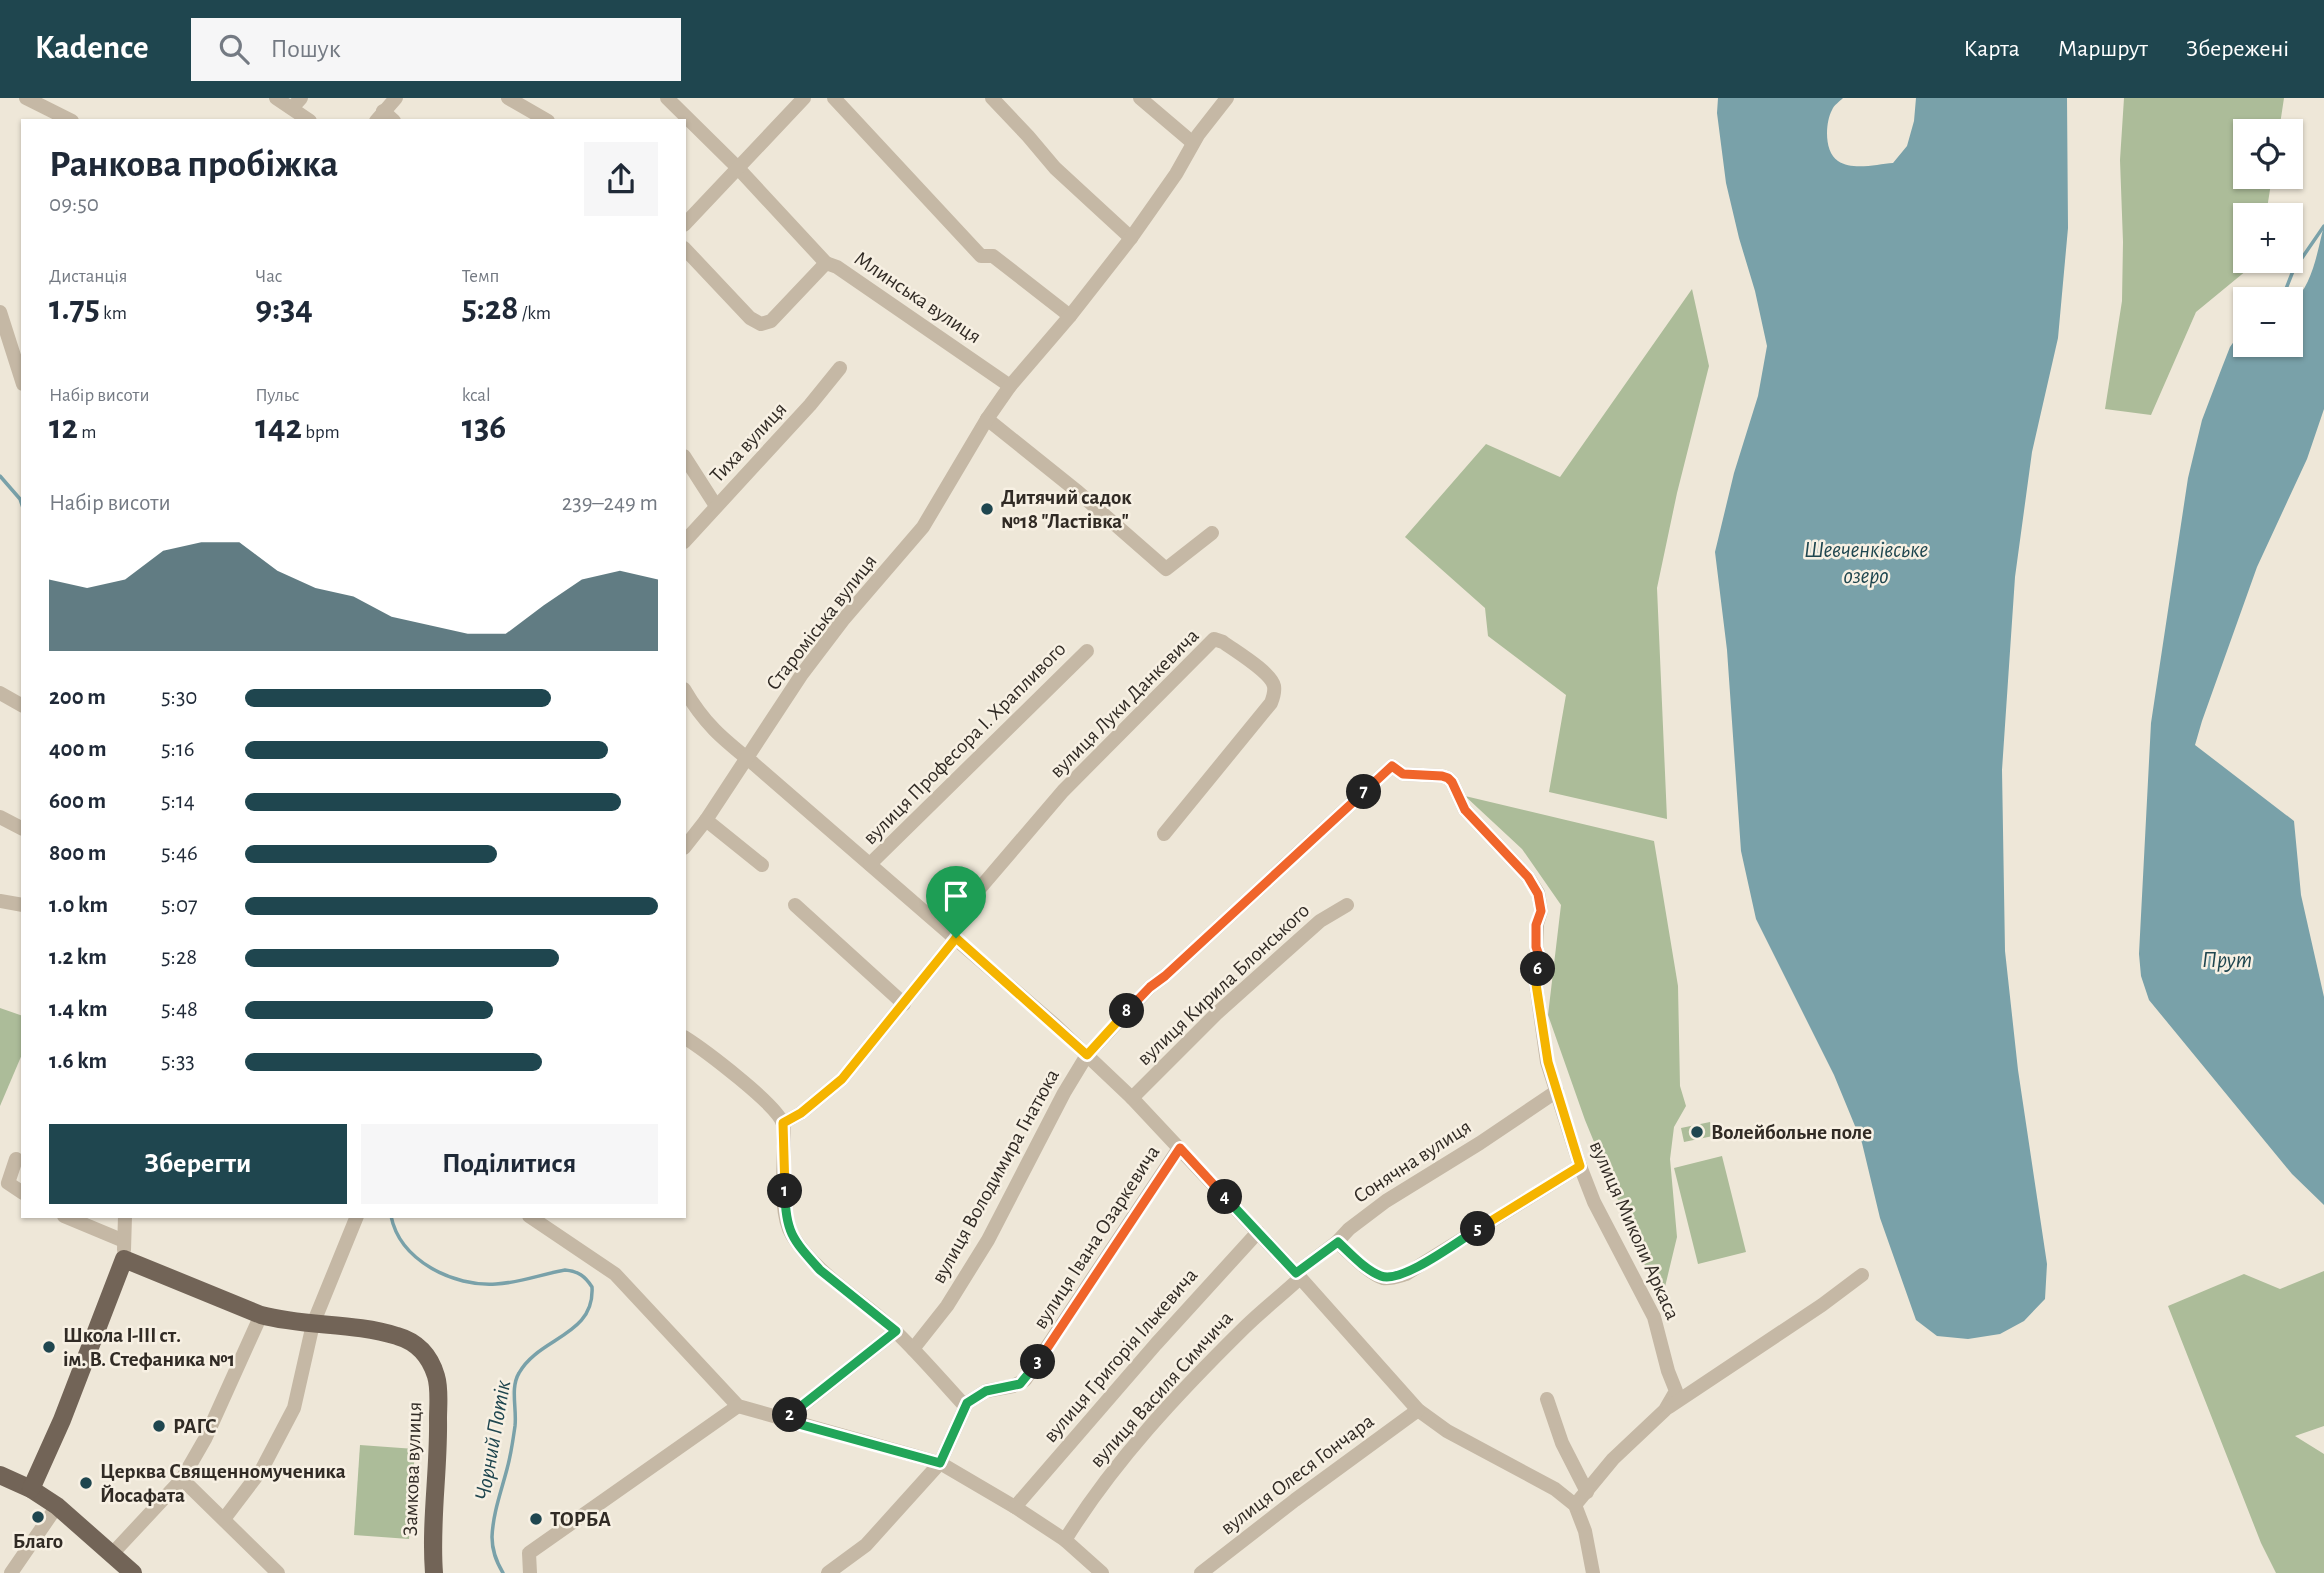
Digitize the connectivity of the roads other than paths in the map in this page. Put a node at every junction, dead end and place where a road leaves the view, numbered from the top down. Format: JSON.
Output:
{"nodes":[{"id":1,"x":26,"y":98,"type":"edge"},
{"id":2,"x":276,"y":98,"type":"edge"},
{"id":3,"x":396,"y":98,"type":"edge"},
{"id":4,"x":508,"y":98,"type":"edge"},
{"id":5,"x":667,"y":98,"type":"edge"},
{"id":6,"x":804,"y":98,"type":"edge"},
{"id":7,"x":834,"y":98,"type":"edge"},
{"id":8,"x":992,"y":98,"type":"edge"},
{"id":9,"x":1140,"y":98,"type":"edge"},
{"id":10,"x":1227,"y":98,"type":"edge"},
{"id":11,"x":297,"y":103,"type":"edge"},
{"id":12,"x":384,"y":117,"type":"edge"},
{"id":13,"x":68,"y":119,"type":"edge"},
{"id":14,"x":309,"y":119,"type":"edge"},
{"id":15,"x":545,"y":119,"type":"edge"},
{"id":16,"x":1193,"y":143,"type":"junction"},
{"id":17,"x":737,"y":167,"type":"junction"},
{"id":18,"x":686,"y":223,"type":"edge"},
{"id":19,"x":1131,"y":238,"type":"junction"},
{"id":20,"x":686,"y":250,"type":"edge"},
{"id":21,"x":826,"y":264,"type":"junction"},
{"id":22,"x":0,"y":312,"type":"edge"},
{"id":23,"x":1070,"y":316,"type":"junction"},
{"id":24,"x":840,"y":368,"type":"dead end"},
{"id":25,"x":21,"y":378,"type":"edge"},
{"id":26,"x":1010,"y":386,"type":"junction"},
{"id":27,"x":987,"y":419,"type":"junction"},
{"id":28,"x":686,"y":459,"type":"edge"},
{"id":29,"x":716,"y":506,"type":"junction"},
{"id":30,"x":1212,"y":533,"type":"dead end"},
{"id":31,"x":686,"y":540,"type":"edge"},
{"id":32,"x":1087,"y":651,"type":"dead end"},
{"id":33,"x":686,"y":692,"type":"edge"},
{"id":34,"x":0,"y":693,"type":"edge"},
{"id":35,"x":21,"y":705,"type":"edge"},
{"id":36,"x":748,"y":759,"type":"junction"},
{"id":37,"x":1392,"y":766,"type":"joint"},
{"id":38,"x":0,"y":817,"type":"edge"},
{"id":39,"x":706,"y":820,"type":"junction"},
{"id":40,"x":21,"y":828,"type":"edge"},
{"id":41,"x":1164,"y":834,"type":"dead end"},
{"id":42,"x":686,"y":845,"type":"edge"},
{"id":43,"x":870,"y":864,"type":"junction"},
{"id":44,"x":762,"y":865,"type":"dead end"},
{"id":45,"x":0,"y":901,"type":"edge"},
{"id":46,"x":21,"y":905,"type":"edge"},
{"id":47,"x":795,"y":905,"type":"dead end"},
{"id":48,"x":1346,"y":905,"type":"dead end"},
{"id":49,"x":950,"y":933,"type":"junction"},
{"id":50,"x":904,"y":1004,"type":"junction"},
{"id":51,"x":686,"y":1039,"type":"edge"},
{"id":52,"x":1087,"y":1055,"type":"junction"},
{"id":53,"x":1557,"y":1091,"type":"junction"},
{"id":54,"x":1132,"y":1098,"type":"junction"},
{"id":55,"x":783,"y":1123,"type":"junction"},
{"id":56,"x":1180,"y":1148,"type":"junction"},
{"id":57,"x":16,"y":1159,"type":"dead end"},
{"id":58,"x":1580,"y":1166,"type":"junction"},
{"id":59,"x":21,"y":1192,"type":"edge"},
{"id":60,"x":68,"y":1218,"type":"edge"},
{"id":61,"x":125,"y":1218,"type":"edge"},
{"id":62,"x":356,"y":1218,"type":"edge"},
{"id":63,"x":532,"y":1218,"type":"edge"},
{"id":64,"x":1258,"y":1232,"type":"junction"},
{"id":65,"x":1338,"y":1242,"type":"junction"},
{"id":66,"x":124,"y":1250,"type":"junction"},
{"id":67,"x":1298,"y":1275,"type":"junction"},
{"id":68,"x":1862,"y":1275,"type":"dead end"},
{"id":69,"x":261,"y":1315,"type":"junction"},
{"id":70,"x":313,"y":1324,"type":"junction"},
{"id":71,"x":896,"y":1331,"type":"junction"},
{"id":72,"x":913,"y":1349,"type":"junction"},
{"id":73,"x":1547,"y":1399,"type":"dead end"},
{"id":74,"x":738,"y":1406,"type":"junction"},
{"id":75,"x":965,"y":1406,"type":"junction"},
{"id":76,"x":1418,"y":1410,"type":"junction"},
{"id":77,"x":1665,"y":1410,"type":"junction"},
{"id":78,"x":784,"y":1420,"type":"junction"},
{"id":79,"x":940,"y":1463,"type":"junction"},
{"id":80,"x":0,"y":1475,"type":"edge"},
{"id":81,"x":182,"y":1479,"type":"junction"},
{"id":82,"x":31,"y":1489,"type":"junction"},
{"id":83,"x":1587,"y":1492,"type":"junction"},
{"id":84,"x":1575,"y":1505,"type":"junction"},
{"id":85,"x":57,"y":1506,"type":"junction"},
{"id":86,"x":1015,"y":1507,"type":"junction"},
{"id":87,"x":224,"y":1519,"type":"junction"},
{"id":88,"x":1065,"y":1540,"type":"junction"},
{"id":89,"x":121,"y":1566,"type":"edge"},
{"id":90,"x":832,"y":1572,"type":"edge"},
{"id":91,"x":11,"y":1573,"type":"edge"},
{"id":92,"x":278,"y":1573,"type":"edge"},
{"id":93,"x":434,"y":1573,"type":"edge"},
{"id":94,"x":530,"y":1573,"type":"edge"},
{"id":95,"x":1102,"y":1573,"type":"edge"},
{"id":96,"x":1201,"y":1573,"type":"edge"},
{"id":97,"x":1593,"y":1573,"type":"edge"}],
"edges":[{"from":1,"to":13,"type":"street"},
{"from":2,"to":11,"type":"street"},
{"from":3,"to":12,"type":"street"},
{"from":4,"to":15,"type":"street"},
{"from":5,"to":17,"type":"street"},
{"from":6,"to":17,"type":"street"},
{"from":7,"to":23,"type":"street"},
{"from":8,"to":19,"type":"street"},
{"from":9,"to":16,"type":"street"},
{"from":10,"to":16,"type":"street","name":"Староміська вулиця"},
{"from":11,"to":14,"type":"street"},
{"from":16,"to":19,"type":"street","name":"Староміська вулиця"},
{"from":17,"to":18,"type":"street"},
{"from":17,"to":21,"type":"street"},
{"from":19,"to":23,"type":"street","name":"Староміська вулиця"},
{"from":20,"to":21,"type":"street","name":"Млинська вулиця"},
{"from":21,"to":26,"type":"street","name":"Млинська вулиця"},
{"from":22,"to":25,"type":"street"},
{"from":23,"to":26,"type":"street","name":"Староміська вулиця"},
{"from":24,"to":29,"type":"street","name":"Тиха вулиця"},
{"from":26,"to":27,"type":"street","name":"Староміська вулиця"},
{"from":27,"to":30,"type":"street"},
{"from":27,"to":36,"type":"street","name":"Староміська вулиця"},
{"from":28,"to":29,"type":"street"},
{"from":29,"to":31,"type":"street","name":"Тиха вулиця"},
{"from":32,"to":43,"type":"street","name":"вулиця Професора І. Храпливого"},
{"from":33,"to":36,"type":"street"},
{"from":34,"to":35,"type":"street"},
{"from":36,"to":39,"type":"street","name":"Староміська вулиця"},
{"from":36,"to":43,"type":"street"},
{"from":37,"to":52,"type":"street","name":"вулиця Володимира Гнатюка"},
{"from":37,"to":53,"type":"street","name":"вулиця Миколи Аркаса"},
{"from":38,"to":40,"type":"street"},
{"from":39,"to":42,"type":"street","name":"Староміська вулиця"},
{"from":39,"to":44,"type":"street"},
{"from":41,"to":49,"type":"street","name":"вулиця Луки Данкевича"},
{"from":43,"to":49,"type":"street"},
{"from":45,"to":46,"type":"street"},
{"from":47,"to":50,"type":"street"},
{"from":48,"to":54,"type":"street","name":"вулиця Кирила Блонського"},
{"from":49,"to":50,"type":"street","name":"вулиця Луки Данкевича"},
{"from":49,"to":52,"type":"street"},
{"from":50,"to":55,"type":"street","name":"вулиця Луки Данкевича"},
{"from":51,"to":55,"type":"street"},
{"from":52,"to":54,"type":"street"},
{"from":52,"to":72,"type":"street","name":"вулиця Володимира Гнатюка"},
{"from":53,"to":58,"type":"street","name":"вулиця Миколи Аркаса"},
{"from":53,"to":65,"type":"street","name":"Сонячна вулиця"},
{"from":54,"to":56,"type":"street"},
{"from":55,"to":71,"type":"street"},
{"from":56,"to":64,"type":"street"},
{"from":56,"to":75,"type":"street","name":"вулиця Івана Озаркевича"},
{"from":57,"to":59,"type":"street"},
{"from":58,"to":65,"type":"street"},
{"from":58,"to":77,"type":"street","name":"вулиця Миколи Аркаса"},
{"from":60,"to":66,"type":"street"},
{"from":61,"to":66,"type":"street"},
{"from":62,"to":70,"type":"street"},
{"from":63,"to":74,"type":"street"},
{"from":64,"to":67,"type":"street"},
{"from":64,"to":86,"type":"street","name":"вулиця Григорія Ількевича"},
{"from":65,"to":67,"type":"street","name":"Сонячна вулиця"},
{"from":66,"to":69,"type":"main road","name":"Замкова вулиця"},
{"from":66,"to":82,"type":"main road"},
{"from":67,"to":76,"type":"street"},
{"from":67,"to":88,"type":"street","name":"вулиця Василя Симчича"},
{"from":68,"to":77,"type":"street"},
{"from":69,"to":70,"type":"main road","name":"Замкова вулиця"},
{"from":69,"to":81,"type":"street"},
{"from":70,"to":87,"type":"street"},
{"from":70,"to":93,"type":"main road","name":"Замкова вулиця"},
{"from":71,"to":72,"type":"street"},
{"from":71,"to":78,"type":"street"},
{"from":72,"to":75,"type":"street"},
{"from":73,"to":83,"type":"street"},
{"from":74,"to":78,"type":"street"},
{"from":74,"to":94,"type":"street"},
{"from":75,"to":79,"type":"street"},
{"from":76,"to":84,"type":"street"},
{"from":76,"to":96,"type":"street","name":"вулиця Олеся Гончара"},
{"from":77,"to":83,"type":"street"},
{"from":78,"to":79,"type":"street"},
{"from":79,"to":86,"type":"street"},
{"from":79,"to":90,"type":"street"},
{"from":80,"to":82,"type":"main road"},
{"from":81,"to":87,"type":"street"},
{"from":81,"to":89,"type":"street"},
{"from":82,"to":85,"type":"main road"},
{"from":83,"to":84,"type":"street"},
{"from":84,"to":97,"type":"street"},
{"from":85,"to":89,"type":"main road"},
{"from":85,"to":91,"type":"street"},
{"from":86,"to":88,"type":"street"},
{"from":87,"to":92,"type":"street"},
{"from":88,"to":95,"type":"street"}]}
